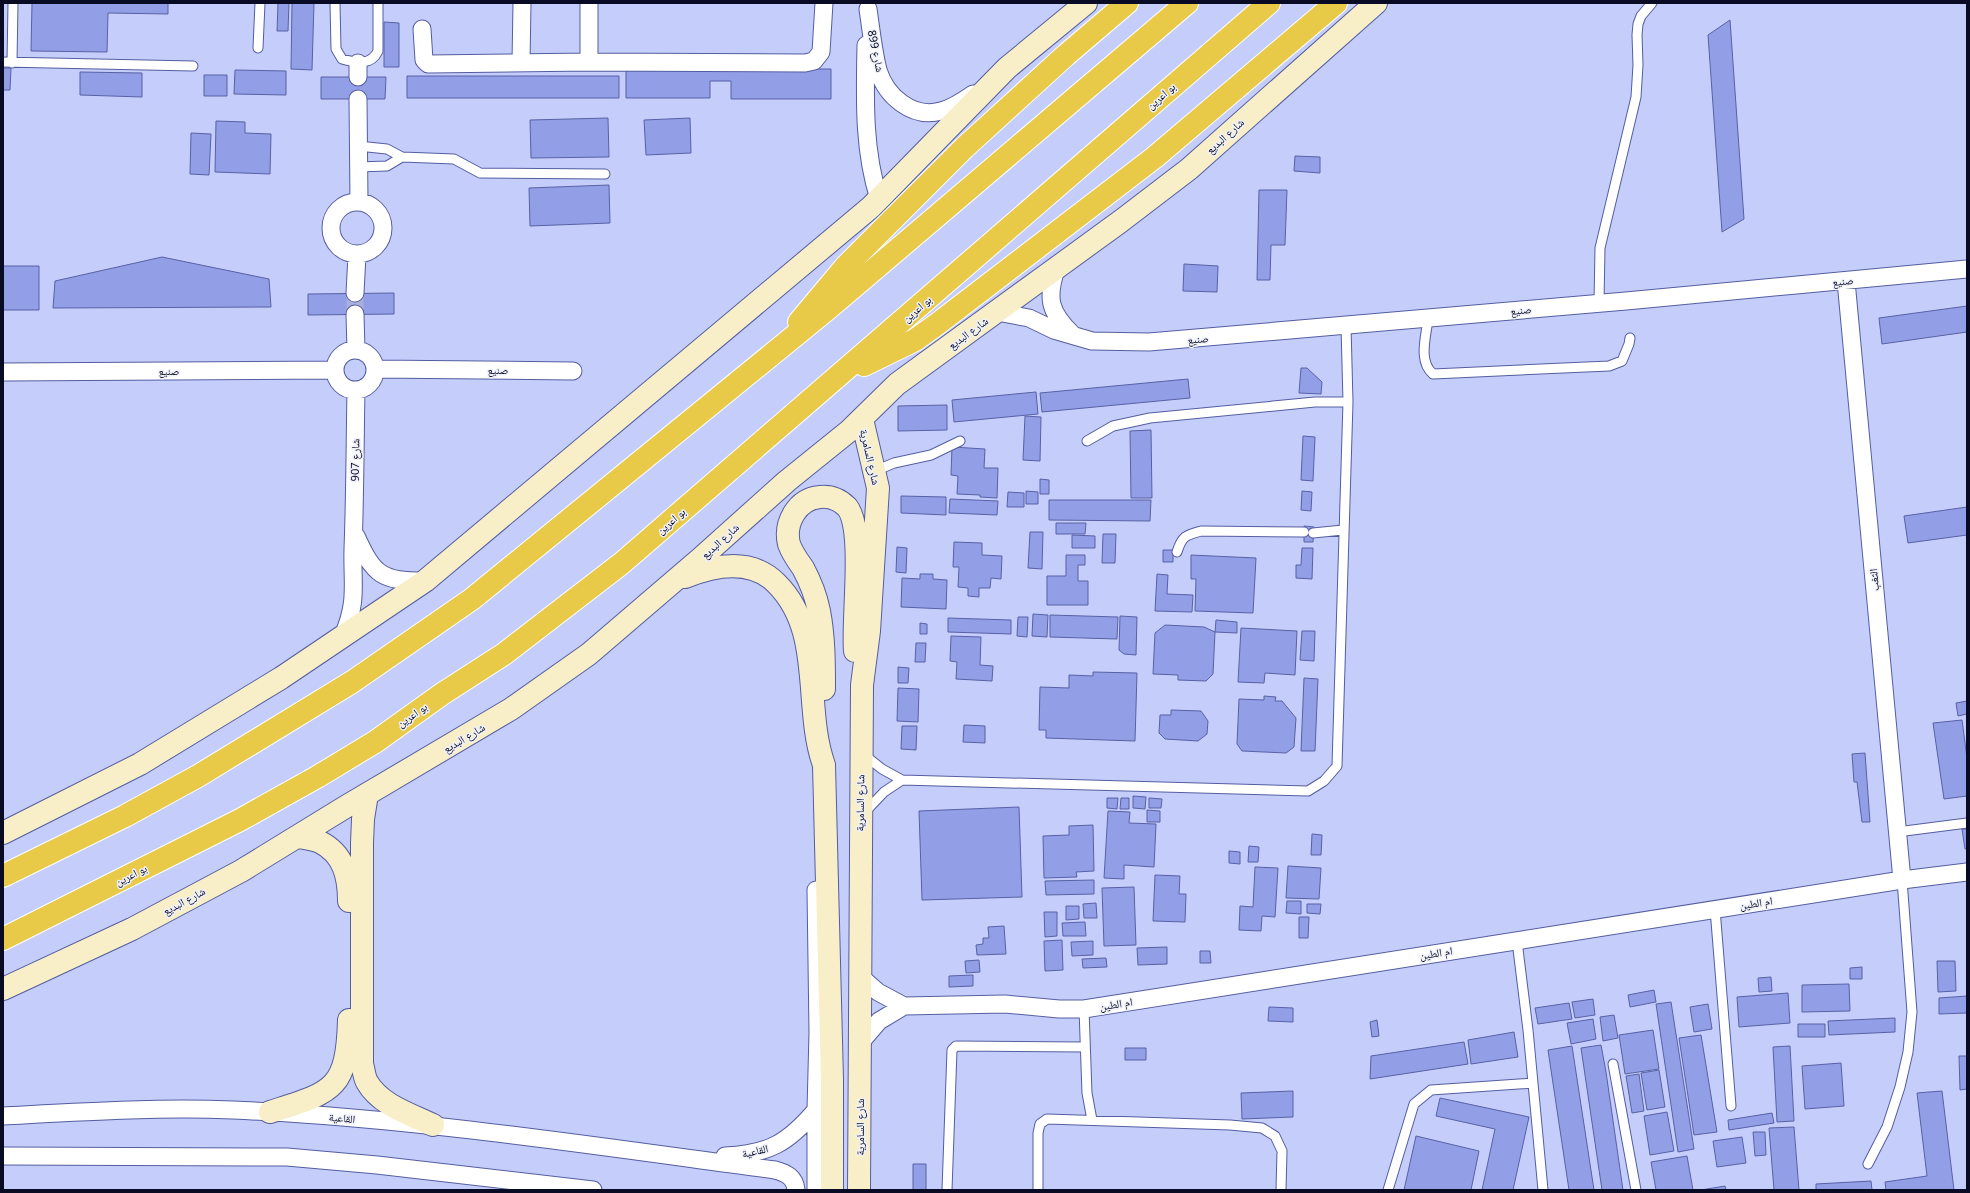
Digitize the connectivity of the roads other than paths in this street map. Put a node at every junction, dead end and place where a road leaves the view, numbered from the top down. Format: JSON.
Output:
{"nodes":[{"id":1,"x":13,"y":3,"type":"edge"},
{"id":2,"x":260,"y":3,"type":"edge"},
{"id":3,"x":335,"y":3,"type":"edge"},
{"id":4,"x":378,"y":3,"type":"edge"},
{"id":5,"x":522,"y":3,"type":"edge"},
{"id":6,"x":589,"y":3,"type":"edge"},
{"id":7,"x":824,"y":3,"type":"edge"},
{"id":8,"x":1086,"y":3,"type":"edge"},
{"id":9,"x":1127,"y":3,"type":"edge"},
{"id":10,"x":1187,"y":3,"type":"edge"},
{"id":11,"x":1269,"y":3,"type":"edge"},
{"id":12,"x":1336,"y":3,"type":"edge"},
{"id":13,"x":1376,"y":3,"type":"edge"},
{"id":14,"x":1652,"y":3,"type":"edge"},
{"id":15,"x":868,"y":6,"type":"edge"},
{"id":16,"x":422,"y":29,"type":"dead end"},
{"id":17,"x":258,"y":48,"type":"dead end"},
{"id":18,"x":8,"y":62,"type":"edge"},
{"id":19,"x":589,"y":62,"type":"junction"},
{"id":20,"x":521,"y":64,"type":"junction"},
{"id":21,"x":193,"y":66,"type":"dead end"},
{"id":22,"x":994,"y":81,"type":"junction"},
{"id":23,"x":358,"y":99,"type":"dead end"},
{"id":24,"x":358,"y":146,"type":"junction"},
{"id":25,"x":402,"y":157,"type":"junction"},
{"id":26,"x":358,"y":167,"type":"junction"},
{"id":27,"x":605,"y":174,"type":"dead end"},
{"id":28,"x":879,"y":199,"type":"junction"},
{"id":29,"x":359,"y":202,"type":"junction"},
{"id":30,"x":357,"y":254,"type":"junction"},
{"id":31,"x":1057,"y":266,"type":"junction"},
{"id":32,"x":1967,"y":269,"type":"edge"},
{"id":33,"x":1846,"y":281,"type":"junction"},
{"id":34,"x":355,"y":294,"type":"tunnel mouth"},
{"id":35,"x":1600,"y":303,"type":"junction"},
{"id":36,"x":997,"y":312,"type":"junction"},
{"id":37,"x":355,"y":314,"type":"tunnel mouth"},
{"id":38,"x":1428,"y":319,"type":"junction"},
{"id":39,"x":1346,"y":326,"type":"junction"},
{"id":40,"x":1074,"y":337,"type":"junction"},
{"id":41,"x":1630,"y":338,"type":"dead end"},
{"id":42,"x":785,"y":344,"type":"junction"},
{"id":43,"x":356,"y":350,"type":"junction"},
{"id":44,"x":335,"y":370,"type":"junction"},
{"id":45,"x":375,"y":370,"type":"junction"},
{"id":46,"x":573,"y":370,"type":"dead end"},
{"id":47,"x":3,"y":372,"type":"edge"},
{"id":48,"x":843,"y":374,"type":"junction"},
{"id":49,"x":356,"y":390,"type":"junction"},
{"id":50,"x":1348,"y":402,"type":"junction"},
{"id":51,"x":862,"y":419,"type":"junction"},
{"id":52,"x":960,"y":441,"type":"dead end"},
{"id":53,"x":1086,"y":441,"type":"dead end"},
{"id":54,"x":875,"y":471,"type":"junction"},
{"id":55,"x":354,"y":530,"type":"junction"},
{"id":56,"x":1343,"y":530,"type":"junction"},
{"id":57,"x":1177,"y":552,"type":"dead end"},
{"id":58,"x":425,"y":581,"type":"junction"},
{"id":59,"x":675,"y":581,"type":"junction"},
{"id":60,"x":343,"y":636,"type":"junction"},
{"id":61,"x":862,"y":685,"type":"junction"},
{"id":62,"x":861,"y":752,"type":"junction"},
{"id":63,"x":824,"y":765,"type":"junction"},
{"id":64,"x":902,"y":780,"type":"junction"},
{"id":65,"x":367,"y":794,"type":"junction"},
{"id":66,"x":860,"y":817,"type":"junction"},
{"id":67,"x":1967,"y":823,"type":"edge"},
{"id":68,"x":1898,"y":832,"type":"junction"},
{"id":69,"x":3,"y":833,"type":"edge"},
{"id":70,"x":298,"y":837,"type":"junction"},
{"id":71,"x":825,"y":837,"type":"junction"},
{"id":72,"x":1967,"y":872,"type":"edge"},
{"id":73,"x":3,"y":876,"type":"edge"},
{"id":74,"x":1902,"y":880,"type":"junction"},
{"id":75,"x":1715,"y":909,"type":"junction"},
{"id":76,"x":3,"y":939,"type":"edge"},
{"id":77,"x":1517,"y":941,"type":"junction"},
{"id":78,"x":861,"y":977,"type":"junction"},
{"id":79,"x":3,"y":989,"type":"edge"},
{"id":80,"x":904,"y":1006,"type":"junction"},
{"id":81,"x":1084,"y":1009,"type":"junction"},
{"id":82,"x":861,"y":1042,"type":"junction"},
{"id":83,"x":1084,"y":1048,"type":"junction"},
{"id":84,"x":1613,"y":1064,"type":"dead end"},
{"id":85,"x":1533,"y":1083,"type":"junction"},
{"id":86,"x":1731,"y":1106,"type":"dead end"},
{"id":87,"x":816,"y":1110,"type":"junction"},
{"id":88,"x":270,"y":1112,"type":"junction"},
{"id":89,"x":3,"y":1116,"type":"edge"},
{"id":90,"x":1092,"y":1120,"type":"junction"},
{"id":91,"x":433,"y":1125,"type":"junction"},
{"id":92,"x":3,"y":1156,"type":"edge"},
{"id":93,"x":679,"y":1157,"type":"junction"},
{"id":94,"x":1868,"y":1164,"type":"dead end"},
{"id":95,"x":592,"y":1190,"type":"edge"},
{"id":96,"x":796,"y":1190,"type":"edge"},
{"id":97,"x":816,"y":1190,"type":"edge"},
{"id":98,"x":832,"y":1190,"type":"edge"},
{"id":99,"x":859,"y":1190,"type":"edge"},
{"id":100,"x":947,"y":1190,"type":"edge"},
{"id":101,"x":1038,"y":1190,"type":"edge"},
{"id":102,"x":1281,"y":1190,"type":"edge"},
{"id":103,"x":1388,"y":1190,"type":"edge"},
{"id":104,"x":1543,"y":1190,"type":"edge"},
{"id":105,"x":1636,"y":1190,"type":"edge"}],
"edges":[{"from":1,"to":18,"type":"lane"},
{"from":2,"to":17,"type":"lane"},
{"from":3,"to":4,"type":"lane"},
{"from":5,"to":20,"type":"street"},
{"from":6,"to":19,"type":"street"},
{"from":7,"to":19,"type":"street"},
{"from":8,"to":22,"type":"main road"},
{"from":9,"to":42,"type":"highway"},
{"from":10,"to":42,"type":"highway"},
{"from":11,"to":48,"type":"highway","name":"بو اعرين"},
{"from":12,"to":48,"type":"highway"},
{"from":13,"to":31,"type":"main road","name":"شارع البديع"},
{"from":14,"to":35,"type":"lane"},
{"from":15,"to":22,"type":"street","name":"شارع 899"},
{"from":15,"to":28,"type":"street","name":"شارع 899"},
{"from":16,"to":20,"type":"street"},
{"from":18,"to":21,"type":"lane"},
{"from":19,"to":20,"type":"street"},
{"from":22,"to":28,"type":"main road"},
{"from":23,"to":24,"type":"street"},
{"from":24,"to":25,"type":"lane"},
{"from":24,"to":26,"type":"street"},
{"from":25,"to":26,"type":"lane"},
{"from":25,"to":27,"type":"lane"},
{"from":26,"to":29,"type":"street"},
{"from":28,"to":58,"type":"main road"},
{"from":29,"to":30,"type":"street"},
{"from":29,"to":30,"type":"street"},
{"from":30,"to":34,"type":"street"},
{"from":31,"to":36,"type":"main road","name":"شارع البديع"},
{"from":31,"to":40,"type":"street"},
{"from":32,"to":33,"type":"street","name":"صنيع"},
{"from":33,"to":35,"type":"street","name":"صنيع"},
{"from":33,"to":68,"type":"street","name":"الثغب"},
{"from":35,"to":38,"type":"street","name":"صنيع"},
{"from":36,"to":40,"type":"street","name":"صنيع"},
{"from":36,"to":51,"type":"main road","name":"شارع البديع"},
{"from":37,"to":43,"type":"street"},
{"from":38,"to":39,"type":"street","name":"صنيع"},
{"from":38,"to":41,"type":"lane"},
{"from":39,"to":40,"type":"street","name":"صنيع"},
{"from":39,"to":50,"type":"lane"},
{"from":42,"to":73,"type":"highway"},
{"from":43,"to":44,"type":"street"},
{"from":43,"to":45,"type":"street"},
{"from":44,"to":47,"type":"street","name":"صنيع"},
{"from":44,"to":49,"type":"street"},
{"from":45,"to":46,"type":"street","name":"صنيع"},
{"from":45,"to":49,"type":"street"},
{"from":48,"to":76,"type":"highway","name":"بو اعرين"},
{"from":49,"to":55,"type":"street","name":"شارع 907"},
{"from":50,"to":53,"type":"lane"},
{"from":50,"to":56,"type":"lane"},
{"from":51,"to":54,"type":"main road","name":"شارع السامرية"},
{"from":51,"to":59,"type":"main road","name":"شارع البديع"},
{"from":52,"to":54,"type":"lane"},
{"from":54,"to":61,"type":"main road","name":"شارع السامرية"},
{"from":55,"to":58,"type":"street","name":"شارع 907"},
{"from":55,"to":60,"type":"street","name":"شارع 907"},
{"from":56,"to":57,"type":"lane"},
{"from":56,"to":64,"type":"lane"},
{"from":58,"to":60,"type":"main road"},
{"from":59,"to":63,"type":"main road"},
{"from":59,"to":65,"type":"main road","name":"شارع البديع"},
{"from":60,"to":69,"type":"main road"},
{"from":61,"to":62,"type":"main road","name":"شارع السامرية"},
{"from":61,"to":63,"type":"main road"},
{"from":62,"to":64,"type":"lane"},
{"from":62,"to":66,"type":"main road","name":"شارع السامرية"},
{"from":63,"to":71,"type":"main road"},
{"from":64,"to":66,"type":"lane"},
{"from":65,"to":70,"type":"main road","name":"شارع البديع"},
{"from":65,"to":91,"type":"main road"},
{"from":66,"to":78,"type":"main road","name":"شارع السامرية"},
{"from":67,"to":68,"type":"lane"},
{"from":68,"to":74,"type":"street","name":"الثغب"},
{"from":70,"to":79,"type":"main road","name":"شارع البديع"},
{"from":70,"to":88,"type":"main road"},
{"from":71,"to":87,"type":"street"},
{"from":71,"to":98,"type":"main road"},
{"from":72,"to":74,"type":"street","name":"ام الطين"},
{"from":74,"to":75,"type":"street","name":"ام الطين"},
{"from":74,"to":94,"type":"lane"},
{"from":75,"to":77,"type":"street","name":"ام الطين"},
{"from":75,"to":86,"type":"lane"},
{"from":77,"to":81,"type":"street","name":"ام الطين"},
{"from":77,"to":85,"type":"lane"},
{"from":78,"to":80,"type":"street","name":"ام الطين"},
{"from":78,"to":82,"type":"main road","name":"شارع السامرية"},
{"from":80,"to":81,"type":"street","name":"ام الطين"},
{"from":80,"to":82,"type":"street","name":"ام الطين"},
{"from":81,"to":83,"type":"lane"},
{"from":82,"to":99,"type":"main road","name":"شارع السامرية"},
{"from":83,"to":90,"type":"lane"},
{"from":83,"to":100,"type":"lane"},
{"from":84,"to":105,"type":"lane"},
{"from":85,"to":103,"type":"lane"},
{"from":85,"to":104,"type":"lane"},
{"from":87,"to":93,"type":"street","name":"القاعية"},
{"from":87,"to":97,"type":"street"},
{"from":88,"to":89,"type":"street","name":"القاعية"},
{"from":88,"to":91,"type":"street","name":"القاعية"},
{"from":90,"to":101,"type":"lane"},
{"from":90,"to":102,"type":"lane"},
{"from":91,"to":93,"type":"street","name":"القاعية"},
{"from":92,"to":95,"type":"street"},
{"from":93,"to":96,"type":"street","name":"القاعية"}]}
